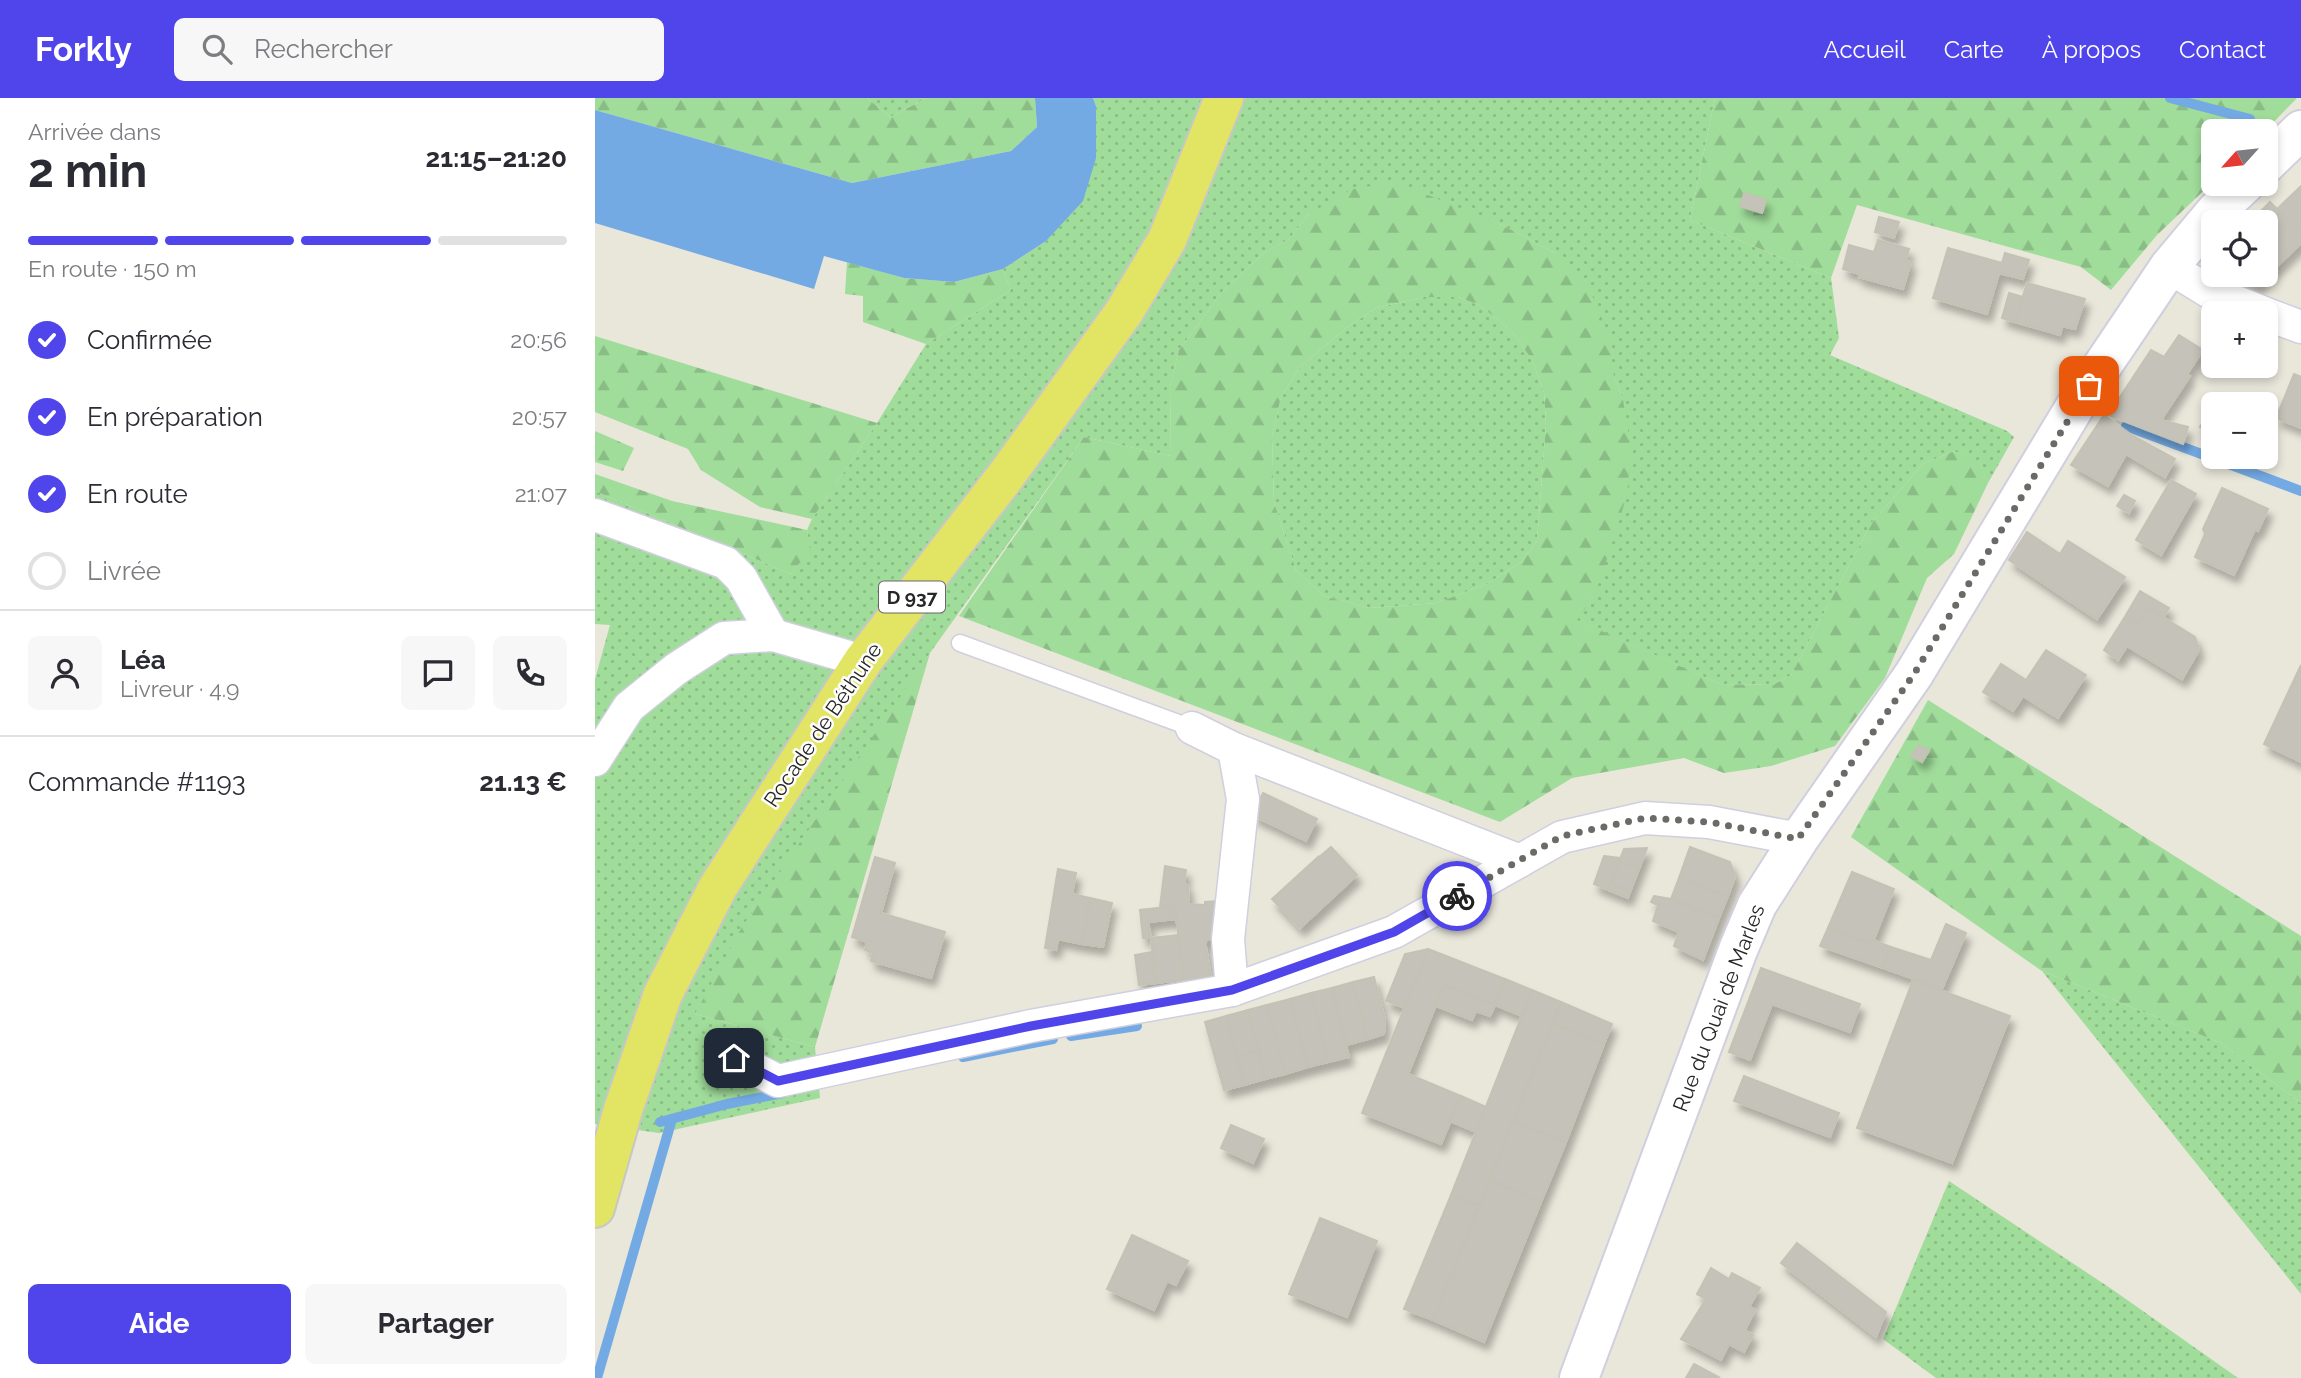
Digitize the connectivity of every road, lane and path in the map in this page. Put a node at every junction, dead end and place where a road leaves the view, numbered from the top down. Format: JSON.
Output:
{"nodes":[{"id":1,"x":1224,"y":98,"type":"edge"},
{"id":2,"x":2301,"y":130,"type":"edge"},
{"id":3,"x":2279,"y":151,"type":"edge"},
{"id":4,"x":2232,"y":196,"type":"edge"},
{"id":5,"x":2169,"y":267,"type":"junction"},
{"id":6,"x":2233,"y":301,"type":"edge"},
{"id":7,"x":2278,"y":319,"type":"edge"},
{"id":8,"x":2301,"y":327,"type":"edge"},
{"id":9,"x":595,"y":515,"type":"edge"},
{"id":10,"x":773,"y":635,"type":"junction"},
{"id":11,"x":960,"y":643,"type":"dead end"},
{"id":12,"x":863,"y":661,"type":"junction"},
{"id":13,"x":1192,"y":728,"type":"joint"},
{"id":14,"x":1234,"y":749,"type":"junction"},
{"id":15,"x":595,"y":760,"type":"edge"},
{"id":16,"x":1798,"y":839,"type":"junction"},
{"id":17,"x":1520,"y":861,"type":"junction"},
{"id":18,"x":1232,"y":990,"type":"junction"},
{"id":19,"x":734,"y":1058,"type":"dead end"},
{"id":20,"x":595,"y":1208,"type":"edge"},
{"id":21,"x":1579,"y":1378,"type":"edge"}],
"edges":[{"from":1,"to":12,"type":"main road","name":"Rocade de Béthune","number":"D 937"},
{"from":2,"to":3,"type":"street"},
{"from":4,"to":5,"type":"street","name":"Rue du Quai de Marles"},
{"from":5,"to":6,"type":"street"},
{"from":5,"to":16,"type":"street","name":"Rue du Quai de Marles"},
{"from":7,"to":8,"type":"street"},
{"from":9,"to":10,"type":"street"},
{"from":10,"to":12,"type":"street"},
{"from":10,"to":15,"type":"street"},
{"from":11,"to":13,"type":"lane"},
{"from":12,"to":20,"type":"main road","name":"Rocade de Béthune","number":"D 937"},
{"from":13,"to":14,"type":"street"},
{"from":14,"to":17,"type":"street"},
{"from":14,"to":18,"type":"street"},
{"from":16,"to":17,"type":"street"},
{"from":16,"to":21,"type":"street","name":"Rue du Quai de Marles"},
{"from":17,"to":18,"type":"street"},
{"from":18,"to":19,"type":"street"}]}
